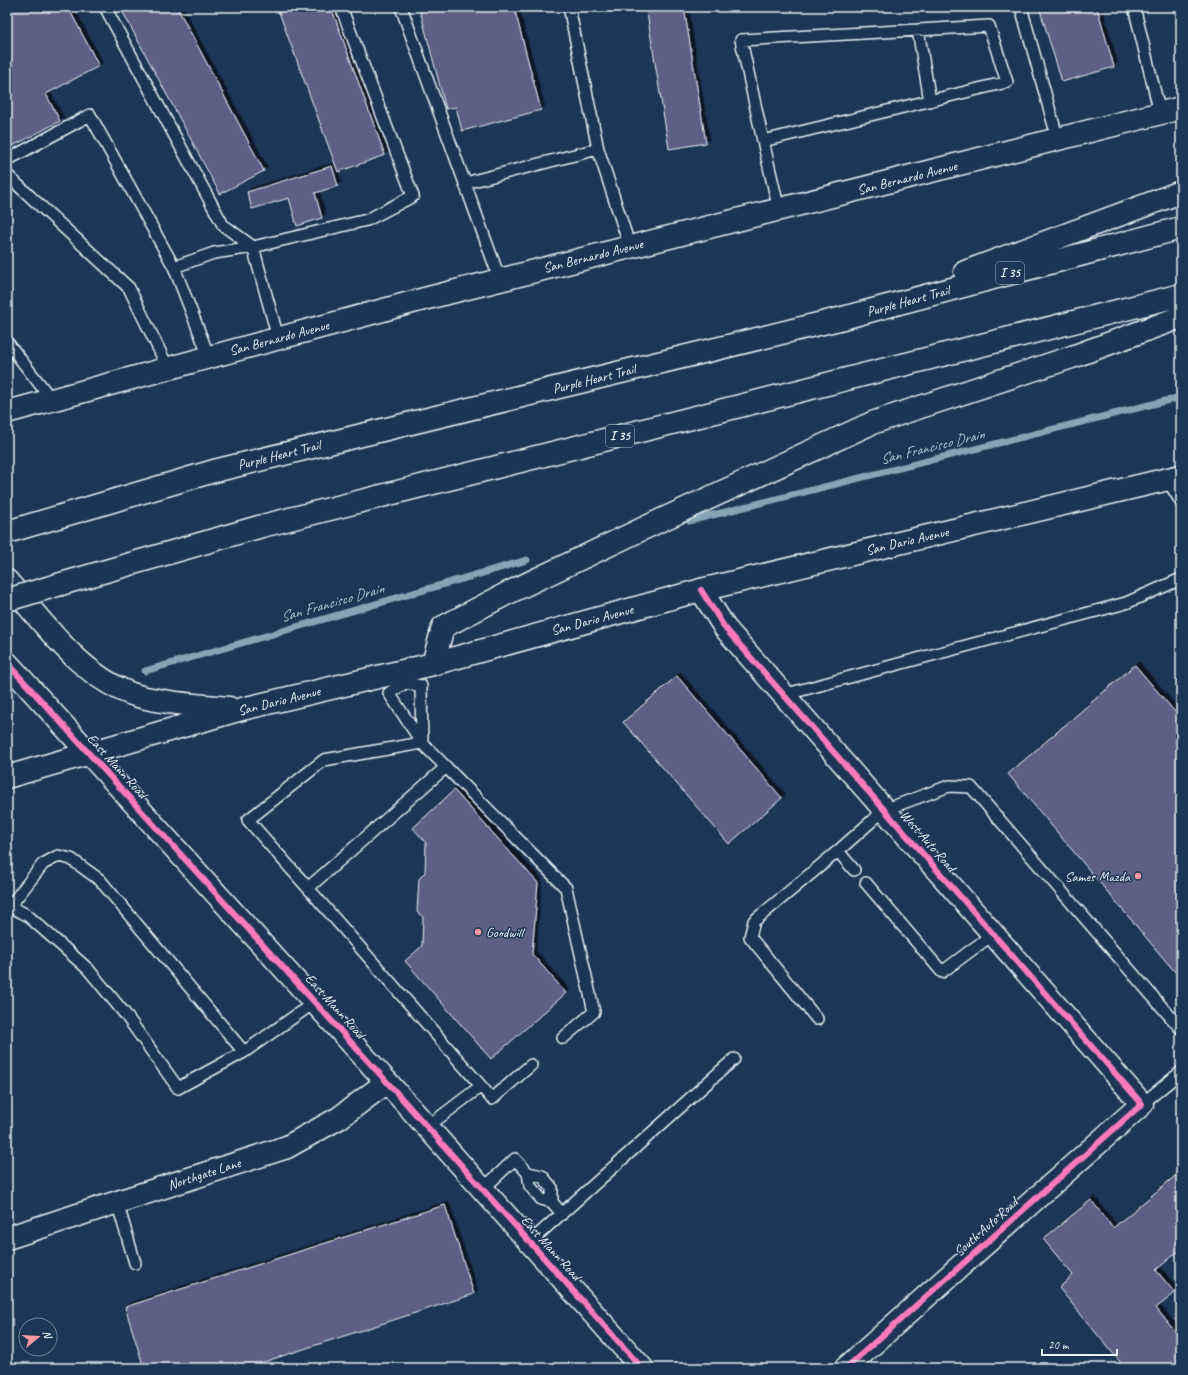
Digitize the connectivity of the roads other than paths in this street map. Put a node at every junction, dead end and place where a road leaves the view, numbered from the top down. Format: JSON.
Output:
{"nodes":[{"id":1,"x":104,"y":7,"type":"edge"},
{"id":2,"x":341,"y":7,"type":"edge"},
{"id":3,"x":401,"y":7,"type":"edge"},
{"id":4,"x":569,"y":7,"type":"edge"},
{"id":5,"x":1021,"y":7,"type":"edge"},
{"id":6,"x":1134,"y":7,"type":"edge"},
{"id":7,"x":918,"y":30,"type":"junction"},
{"id":8,"x":930,"y":101,"type":"junction"},
{"id":9,"x":1171,"y":111,"type":"edge"},
{"id":10,"x":1058,"y":140,"type":"junction"},
{"id":11,"x":763,"y":141,"type":"junction"},
{"id":12,"x":598,"y":149,"type":"junction"},
{"id":13,"x":7,"y":160,"type":"edge"},
{"id":14,"x":7,"y":175,"type":"edge"},
{"id":15,"x":465,"y":183,"type":"junction"},
{"id":16,"x":1181,"y":192,"type":"edge"},
{"id":17,"x":779,"y":210,"type":"junction"},
{"id":18,"x":1181,"y":228,"type":"edge"},
{"id":19,"x":253,"y":247,"type":"junction"},
{"id":20,"x":630,"y":247,"type":"junction"},
{"id":21,"x":174,"y":267,"type":"junction"},
{"id":22,"x":500,"y":280,"type":"junction"},
{"id":23,"x":1181,"y":295,"type":"edge"},
{"id":24,"x":1181,"y":317,"type":"edge"},
{"id":25,"x":839,"y":319,"type":"junction"},
{"id":26,"x":278,"y":338,"type":"junction"},
{"id":27,"x":7,"y":342,"type":"edge"},
{"id":28,"x":209,"y":357,"type":"junction"},
{"id":29,"x":168,"y":368,"type":"junction"},
{"id":30,"x":52,"y":400,"type":"junction"},
{"id":31,"x":30,"y":406,"type":"junction"},
{"id":32,"x":7,"y":412,"type":"edge"},
{"id":33,"x":7,"y":422,"type":"edge"},
{"id":34,"x":1174,"y":477,"type":"edge"},
{"id":35,"x":1181,"y":502,"type":"edge"},
{"id":36,"x":12,"y":531,"type":"edge"},
{"id":37,"x":1181,"y":579,"type":"edge"},
{"id":38,"x":7,"y":581,"type":"edge"},
{"id":39,"x":701,"y":590,"type":"junction"},
{"id":40,"x":7,"y":600,"type":"edge"},
{"id":41,"x":7,"y":663,"type":"edge"},
{"id":42,"x":433,"y":664,"type":"junction"},
{"id":43,"x":403,"y":677,"type":"junction"},
{"id":44,"x":784,"y":695,"type":"junction"},
{"id":45,"x":242,"y":710,"type":"junction"},
{"id":46,"x":422,"y":743,"type":"junction"},
{"id":47,"x":89,"y":753,"type":"junction"},
{"id":48,"x":446,"y":767,"type":"junction"},
{"id":49,"x":7,"y":777,"type":"edge"},
{"id":50,"x":884,"y":810,"type":"junction"},
{"id":51,"x":838,"y":850,"type":"junction"},
{"id":52,"x":854,"y":870,"type":"dead end"},
{"id":53,"x":866,"y":883,"type":"dead end"},
{"id":54,"x":308,"y":888,"type":"junction"},
{"id":55,"x":8,"y":906,"type":"edge"},
{"id":56,"x":993,"y":934,"type":"junction"},
{"id":57,"x":315,"y":1002,"type":"junction"},
{"id":58,"x":817,"y":1019,"type":"dead end"},
{"id":59,"x":1181,"y":1029,"type":"edge"},
{"id":60,"x":563,"y":1038,"type":"dead end"},
{"id":61,"x":244,"y":1052,"type":"junction"},
{"id":62,"x":734,"y":1059,"type":"dead end"},
{"id":63,"x":531,"y":1065,"type":"dead end"},
{"id":64,"x":1181,"y":1072,"type":"edge"},
{"id":65,"x":387,"y":1082,"type":"junction"},
{"id":66,"x":481,"y":1086,"type":"junction"},
{"id":67,"x":1142,"y":1104,"type":"junction"},
{"id":68,"x":427,"y":1127,"type":"junction"},
{"id":69,"x":528,"y":1173,"type":"junction"},
{"id":70,"x":483,"y":1189,"type":"junction"},
{"id":71,"x":117,"y":1202,"type":"junction"},
{"id":72,"x":552,"y":1202,"type":"junction"},
{"id":73,"x":562,"y":1214,"type":"junction"},
{"id":74,"x":7,"y":1238,"type":"edge"},
{"id":75,"x":530,"y":1242,"type":"junction"},
{"id":76,"x":135,"y":1263,"type":"dead end"},
{"id":77,"x":642,"y":1368,"type":"edge"},
{"id":78,"x":846,"y":1368,"type":"edge"}],
"edges":[{"from":1,"to":19,"type":"lane"},
{"from":2,"to":19,"type":"lane"},
{"from":3,"to":15,"type":"lane"},
{"from":4,"to":12,"type":"lane"},
{"from":5,"to":10,"type":"lane"},
{"from":6,"to":9,"type":"lane"},
{"from":7,"to":8,"type":"lane"},
{"from":7,"to":8,"type":"lane"},
{"from":7,"to":11,"type":"lane"},
{"from":8,"to":11,"type":"lane"},
{"from":9,"to":10,"type":"main road","name":"San Bernardo Avenue"},
{"from":10,"to":17,"type":"main road","name":"San Bernardo Avenue"},
{"from":11,"to":17,"type":"lane"},
{"from":12,"to":15,"type":"lane"},
{"from":12,"to":20,"type":"lane"},
{"from":13,"to":21,"type":"lane"},
{"from":14,"to":29,"type":"lane"},
{"from":15,"to":22,"type":"lane"},
{"from":16,"to":25,"type":"main road"},
{"from":17,"to":20,"type":"main road","name":"San Bernardo Avenue"},
{"from":18,"to":25,"type":"main road","name":"Purple Heart Trail","number":"I 35"},
{"from":19,"to":21,"type":"lane"},
{"from":19,"to":26,"type":"lane"},
{"from":20,"to":22,"type":"main road","name":"San Bernardo Avenue"},
{"from":21,"to":28,"type":"lane"},
{"from":22,"to":26,"type":"main road","name":"San Bernardo Avenue"},
{"from":23,"to":40,"type":"main road","number":"I 35","bridge":true},
{"from":24,"to":42,"type":"main road"},
{"from":25,"to":36,"type":"main road","name":"Purple Heart Trail","number":"I 35"},
{"from":26,"to":28,"type":"main road","name":"San Bernardo Avenue"},
{"from":27,"to":30,"type":"lane"},
{"from":28,"to":29,"type":"main road","name":"San Bernardo Avenue"},
{"from":29,"to":30,"type":"main road","name":"San Bernardo Avenue"},
{"from":30,"to":31,"type":"main road","name":"San Bernardo Avenue"},
{"from":31,"to":32,"type":"main road","name":"San Bernardo Avenue"},
{"from":31,"to":33,"type":"main road"},
{"from":34,"to":35,"type":"lane"},
{"from":34,"to":39,"type":"main road","name":"San Dario Avenue"},
{"from":37,"to":44,"type":"lane"},
{"from":38,"to":45,"type":"main road"},
{"from":39,"to":42,"type":"main road","name":"San Dario Avenue"},
{"from":39,"to":44,"type":"main road","name":"West Auto Road"},
{"from":41,"to":47,"type":"main road","name":"East Mann Road"},
{"from":42,"to":43,"type":"main road","name":"San Dario Avenue"},
{"from":43,"to":45,"type":"main road","name":"San Dario Avenue"},
{"from":43,"to":46,"type":"lane"},
{"from":43,"to":46,"type":"lane"},
{"from":44,"to":50,"type":"main road","name":"West Auto Road"},
{"from":45,"to":47,"type":"main road","name":"San Dario Avenue"},
{"from":46,"to":48,"type":"lane"},
{"from":46,"to":54,"type":"lane"},
{"from":47,"to":49,"type":"main road","name":"San Dario Avenue"},
{"from":47,"to":57,"type":"main road","name":"East Mann Road"},
{"from":48,"to":54,"type":"lane"},
{"from":48,"to":60,"type":"lane"},
{"from":50,"to":51,"type":"lane"},
{"from":50,"to":56,"type":"main road","name":"West Auto Road"},
{"from":50,"to":59,"type":"lane"},
{"from":51,"to":52,"type":"lane"},
{"from":51,"to":58,"type":"lane"},
{"from":53,"to":56,"type":"lane"},
{"from":54,"to":66,"type":"lane"},
{"from":55,"to":61,"type":"lane"},
{"from":55,"to":61,"type":"lane"},
{"from":56,"to":67,"type":"main road","name":"West Auto Road"},
{"from":57,"to":61,"type":"lane"},
{"from":57,"to":65,"type":"main road","name":"East Mann Road"},
{"from":62,"to":73,"type":"lane"},
{"from":63,"to":66,"type":"lane"},
{"from":64,"to":67,"type":"lane"},
{"from":65,"to":68,"type":"main road","name":"East Mann Road"},
{"from":65,"to":71,"type":"main road","name":"Northgate Lane"},
{"from":66,"to":68,"type":"lane"},
{"from":67,"to":78,"type":"main road","name":"South Auto Road"},
{"from":68,"to":70,"type":"main road","name":"East Mann Road"},
{"from":69,"to":70,"type":"lane"},
{"from":69,"to":72,"type":"lane"},
{"from":69,"to":72,"type":"lane"},
{"from":70,"to":75,"type":"main road","name":"East Mann Road"},
{"from":71,"to":74,"type":"main road","name":"Northgate Lane"},
{"from":71,"to":76,"type":"lane"},
{"from":72,"to":73,"type":"lane"},
{"from":73,"to":75,"type":"lane"},
{"from":75,"to":77,"type":"main road","name":"East Mann Road"}]}
